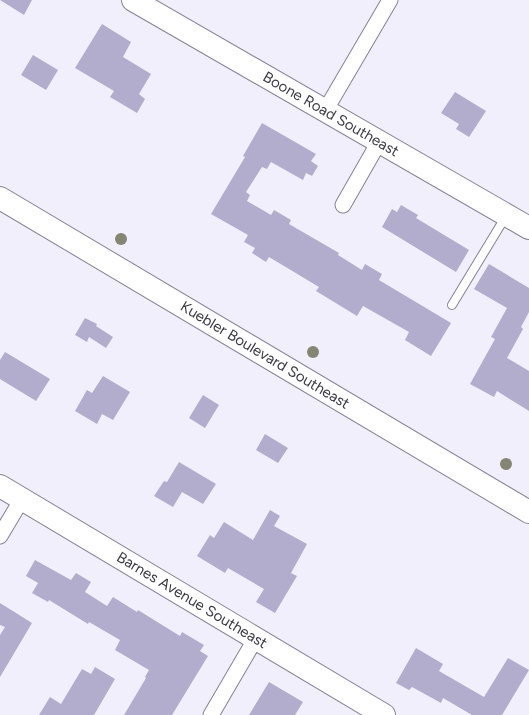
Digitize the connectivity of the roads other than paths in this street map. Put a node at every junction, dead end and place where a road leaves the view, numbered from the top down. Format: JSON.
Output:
{"nodes":[{"id":1,"x":390,"y":0,"type":"edge"},
{"id":2,"x":144,"y":3,"type":"edge"},
{"id":3,"x":325,"y":111,"type":"junction"},
{"id":4,"x":380,"y":142,"type":"junction"},
{"id":5,"x":0,"y":198,"type":"edge"},
{"id":6,"x":343,"y":205,"type":"dead end"},
{"id":7,"x":506,"y":215,"type":"junction"},
{"id":8,"x":529,"y":228,"type":"edge"},
{"id":9,"x":452,"y":305,"type":"dead end"},
{"id":10,"x":0,"y":486,"type":"edge"},
{"id":11,"x":22,"y":499,"type":"junction"},
{"id":12,"x":529,"y":512,"type":"edge"},
{"id":13,"x":0,"y":536,"type":"edge"},
{"id":14,"x":256,"y":638,"type":"junction"},
{"id":15,"x":211,"y":715,"type":"edge"},
{"id":16,"x":384,"y":715,"type":"edge"}],
"edges":[{"from":1,"to":3,"type":"street"},
{"from":2,"to":3,"type":"street","name":"Boone Road Southeast"},
{"from":3,"to":4,"type":"street","name":"Boone Road Southeast"},
{"from":4,"to":6,"type":"street"},
{"from":4,"to":7,"type":"street","name":"Boone Road Southeast"},
{"from":5,"to":12,"type":"street","name":"Kuebler Boulevard Southeast"},
{"from":7,"to":8,"type":"street","name":"Boone Road Southeast"},
{"from":7,"to":9,"type":"lane"},
{"from":10,"to":11,"type":"street","name":"Barnes Avenue Southeast"},
{"from":11,"to":13,"type":"street"},
{"from":11,"to":14,"type":"street","name":"Barnes Avenue Southeast"},
{"from":14,"to":15,"type":"street"},
{"from":14,"to":16,"type":"street","name":"Barnes Avenue Southeast"}]}
